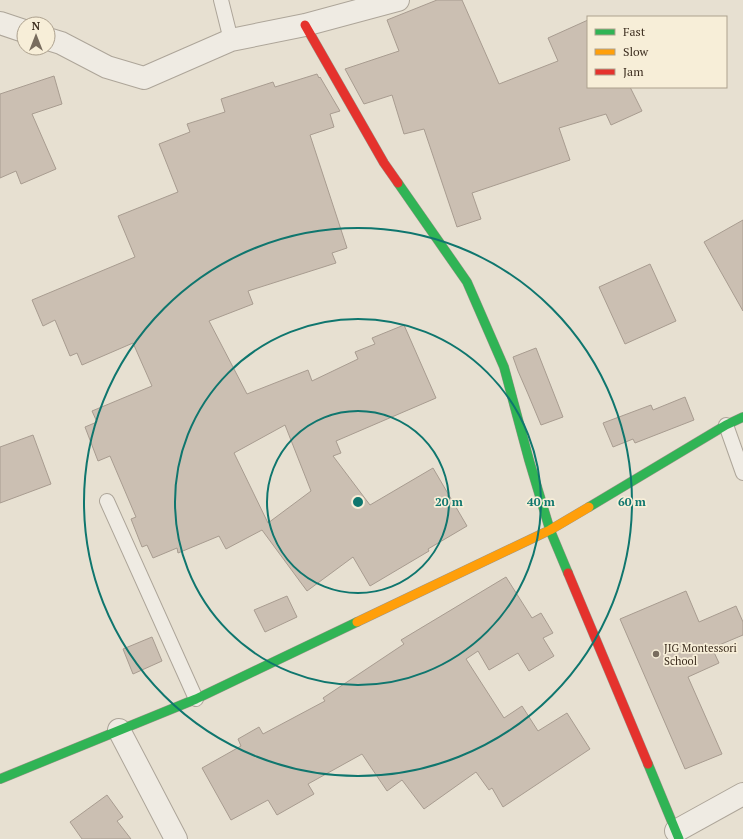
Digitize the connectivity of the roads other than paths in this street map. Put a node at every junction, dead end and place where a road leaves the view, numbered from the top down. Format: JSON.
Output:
{"nodes":[{"id":1,"x":221,"y":0,"type":"edge"},
{"id":2,"x":398,"y":0,"type":"edge"},
{"id":3,"x":0,"y":23,"type":"edge"},
{"id":4,"x":305,"y":25,"type":"junction"},
{"id":5,"x":16,"y":28,"type":"edge"},
{"id":6,"x":231,"y":40,"type":"junction"},
{"id":7,"x":56,"y":41,"type":"edge"},
{"id":8,"x":743,"y":417,"type":"edge"},
{"id":9,"x":726,"y":425,"type":"junction"},
{"id":10,"x":743,"y":473,"type":"edge"},
{"id":11,"x":108,"y":501,"type":"dead end"},
{"id":12,"x":550,"y":530,"type":"junction"},
{"id":13,"x":196,"y":699,"type":"junction"},
{"id":14,"x":119,"y":730,"type":"junction"},
{"id":15,"x":0,"y":779,"type":"edge"},
{"id":16,"x":743,"y":794,"type":"edge"},
{"id":17,"x":677,"y":835,"type":"edge"},
{"id":18,"x":176,"y":839,"type":"edge"}],
"edges":[{"from":1,"to":6,"type":"lane"},
{"from":2,"to":4,"type":"street"},
{"from":3,"to":5,"type":"street"},
{"from":4,"to":6,"type":"street"},
{"from":4,"to":12,"type":"street"},
{"from":6,"to":7,"type":"street"},
{"from":8,"to":9,"type":"street"},
{"from":9,"to":10,"type":"lane"},
{"from":9,"to":12,"type":"street"},
{"from":11,"to":13,"type":"lane"},
{"from":12,"to":13,"type":"street"},
{"from":12,"to":17,"type":"street"},
{"from":13,"to":14,"type":"street"},
{"from":14,"to":15,"type":"street"},
{"from":14,"to":18,"type":"street"},
{"from":16,"to":17,"type":"street"}]}
